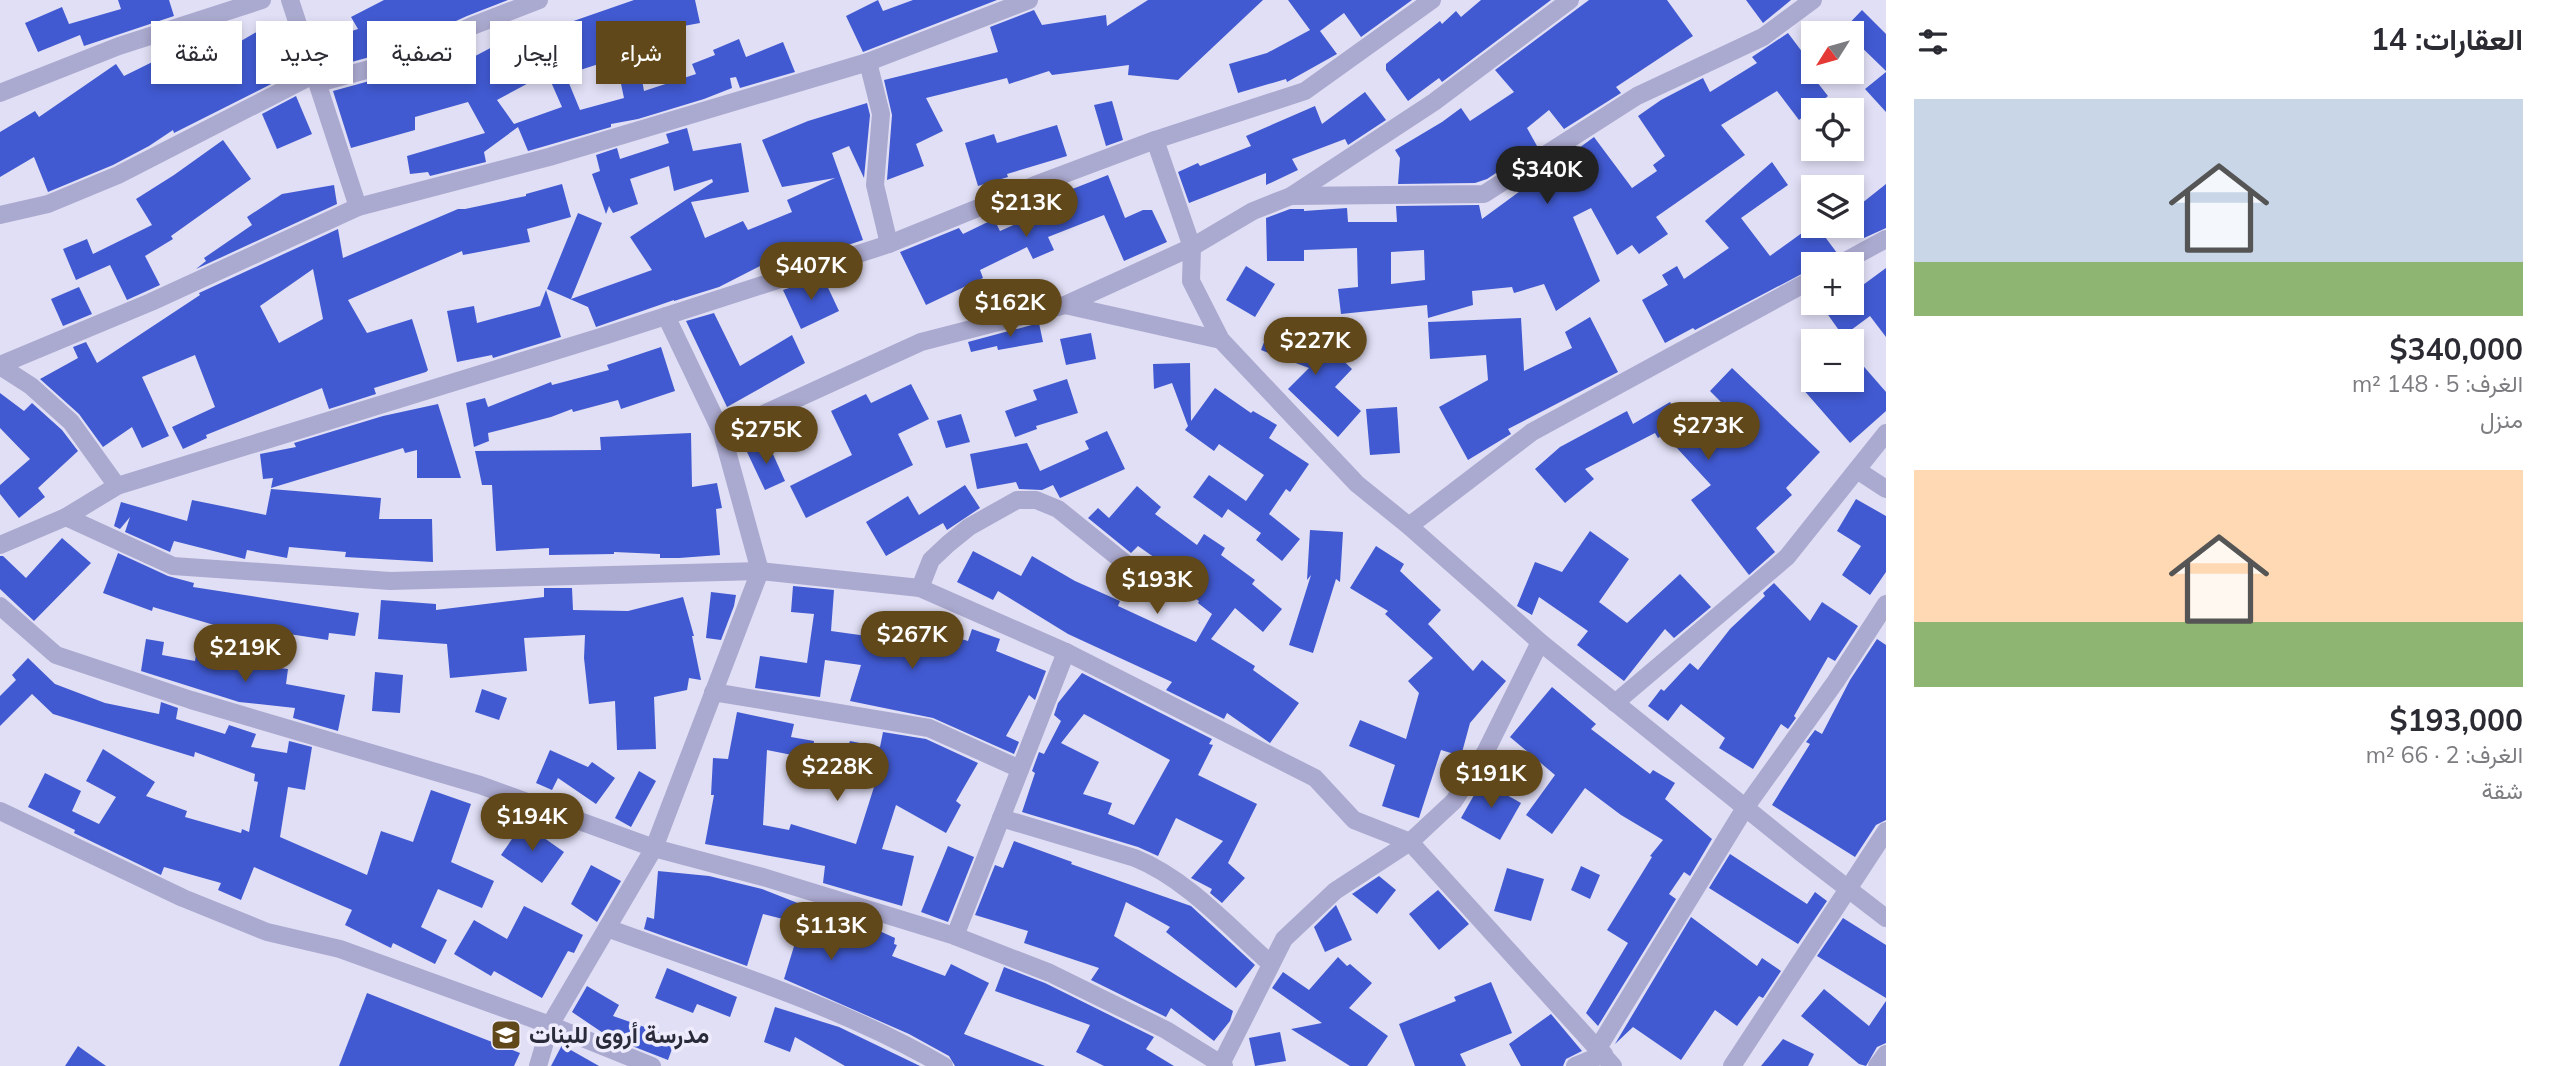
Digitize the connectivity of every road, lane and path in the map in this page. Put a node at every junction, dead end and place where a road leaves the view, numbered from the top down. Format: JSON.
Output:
{"nodes":[{"id":1,"x":262,"y":0,"type":"edge"},
{"id":2,"x":290,"y":0,"type":"edge"},
{"id":3,"x":539,"y":0,"type":"edge"},
{"id":4,"x":1029,"y":0,"type":"edge"},
{"id":5,"x":1433,"y":0,"type":"edge"},
{"id":6,"x":1570,"y":0,"type":"edge"},
{"id":7,"x":1813,"y":0,"type":"edge"},
{"id":8,"x":297,"y":21,"type":"edge"},
{"id":9,"x":868,"y":62,"type":"junction"},
{"id":10,"x":353,"y":71,"type":"edge"},
{"id":11,"x":306,"y":84,"type":"edge"},
{"id":12,"x":318,"y":84,"type":"edge"},
{"id":13,"x":0,"y":93,"type":"edge"},
{"id":14,"x":1155,"y":140,"type":"junction"},
{"id":15,"x":1291,"y":196,"type":"junction"},
{"id":16,"x":358,"y":206,"type":"junction"},
{"id":17,"x":0,"y":215,"type":"edge"},
{"id":18,"x":1886,"y":239,"type":"edge"},
{"id":19,"x":889,"y":244,"type":"junction"},
{"id":20,"x":1192,"y":247,"type":"junction"},
{"id":21,"x":1862,"y":252,"type":"edge"},
{"id":22,"x":1801,"y":286,"type":"edge"},
{"id":23,"x":1065,"y":305,"type":"junction"},
{"id":24,"x":666,"y":316,"type":"junction"},
{"id":25,"x":1221,"y":340,"type":"junction"},
{"id":26,"x":0,"y":365,"type":"edge"},
{"id":27,"x":722,"y":433,"type":"junction"},
{"id":28,"x":1886,"y":433,"type":"edge"},
{"id":29,"x":1857,"y":470,"type":"junction"},
{"id":30,"x":117,"y":486,"type":"junction"},
{"id":31,"x":1886,"y":489,"type":"edge"},
{"id":32,"x":66,"y":517,"type":"junction"},
{"id":33,"x":1409,"y":526,"type":"junction"},
{"id":34,"x":0,"y":545,"type":"edge"},
{"id":35,"x":760,"y":571,"type":"junction"},
{"id":36,"x":1151,"y":584,"type":"dead end"},
{"id":37,"x":920,"y":589,"type":"junction"},
{"id":38,"x":1886,"y":604,"type":"edge"},
{"id":39,"x":0,"y":606,"type":"edge"},
{"id":40,"x":1540,"y":642,"type":"junction"},
{"id":41,"x":1066,"y":652,"type":"junction"},
{"id":42,"x":713,"y":692,"type":"junction"},
{"id":43,"x":1615,"y":703,"type":"junction"},
{"id":44,"x":1020,"y":769,"type":"junction"},
{"id":45,"x":1745,"y":808,"type":"junction"},
{"id":46,"x":0,"y":811,"type":"edge"},
{"id":47,"x":1001,"y":818,"type":"junction"},
{"id":48,"x":1886,"y":831,"type":"edge"},
{"id":49,"x":1410,"y":842,"type":"junction"},
{"id":50,"x":654,"y":848,"type":"junction"},
{"id":51,"x":1848,"y":889,"type":"junction"},
{"id":52,"x":1886,"y":918,"type":"edge"},
{"id":53,"x":607,"y":928,"type":"junction"},
{"id":54,"x":955,"y":936,"type":"junction"},
{"id":55,"x":1271,"y":964,"type":"junction"},
{"id":56,"x":550,"y":1025,"type":"junction"},
{"id":57,"x":1886,"y":1054,"type":"edge"},
{"id":58,"x":1605,"y":1056,"type":"edge"},
{"id":59,"x":1222,"y":1065,"type":"edge"},
{"id":60,"x":538,"y":1066,"type":"edge"},
{"id":61,"x":652,"y":1066,"type":"edge"},
{"id":62,"x":944,"y":1066,"type":"edge"},
{"id":63,"x":1575,"y":1066,"type":"edge"},
{"id":64,"x":1732,"y":1066,"type":"edge"},
{"id":65,"x":1877,"y":1066,"type":"edge"}],
"edges":[{"from":1,"to":13,"type":"street"},
{"from":2,"to":8,"type":"street"},
{"from":3,"to":10,"type":"street"},
{"from":4,"to":9,"type":"street"},
{"from":5,"to":14,"type":"street"},
{"from":6,"to":15,"type":"street"},
{"from":7,"to":15,"type":"street"},
{"from":9,"to":16,"type":"street"},
{"from":9,"to":19,"type":"street"},
{"from":11,"to":17,"type":"street"},
{"from":12,"to":16,"type":"street"},
{"from":14,"to":19,"type":"street"},
{"from":14,"to":20,"type":"street"},
{"from":15,"to":20,"type":"street"},
{"from":16,"to":26,"type":"street"},
{"from":18,"to":21,"type":"street"},
{"from":19,"to":24,"type":"street"},
{"from":20,"to":23,"type":"street"},
{"from":20,"to":25,"type":"street"},
{"from":22,"to":33,"type":"street"},
{"from":23,"to":25,"type":"street"},
{"from":23,"to":27,"type":"street"},
{"from":24,"to":27,"type":"street"},
{"from":24,"to":30,"type":"street"},
{"from":25,"to":33,"type":"street"},
{"from":26,"to":30,"type":"street"},
{"from":27,"to":35,"type":"street"},
{"from":28,"to":29,"type":"street"},
{"from":29,"to":31,"type":"street"},
{"from":29,"to":43,"type":"street"},
{"from":30,"to":32,"type":"street"},
{"from":32,"to":34,"type":"street"},
{"from":32,"to":35,"type":"street"},
{"from":33,"to":40,"type":"street"},
{"from":35,"to":37,"type":"street"},
{"from":35,"to":42,"type":"street"},
{"from":36,"to":37,"type":"street"},
{"from":37,"to":41,"type":"street"},
{"from":38,"to":45,"type":"street"},
{"from":39,"to":50,"type":"street"},
{"from":40,"to":43,"type":"street"},
{"from":40,"to":49,"type":"street"},
{"from":41,"to":44,"type":"street"},
{"from":41,"to":49,"type":"street"},
{"from":42,"to":44,"type":"street"},
{"from":42,"to":50,"type":"street"},
{"from":43,"to":45,"type":"street"},
{"from":44,"to":47,"type":"street"},
{"from":45,"to":51,"type":"street"},
{"from":45,"to":58,"type":"street"},
{"from":46,"to":56,"type":"street"},
{"from":47,"to":54,"type":"street"},
{"from":47,"to":55,"type":"street"},
{"from":48,"to":51,"type":"street"},
{"from":49,"to":55,"type":"street"},
{"from":49,"to":58,"type":"street"},
{"from":50,"to":53,"type":"street"},
{"from":50,"to":54,"type":"street"},
{"from":51,"to":52,"type":"street"},
{"from":51,"to":64,"type":"street"},
{"from":53,"to":56,"type":"street"},
{"from":53,"to":62,"type":"street"},
{"from":54,"to":59,"type":"street"},
{"from":55,"to":59,"type":"street"},
{"from":56,"to":60,"type":"street"},
{"from":56,"to":61,"type":"street"},
{"from":57,"to":65,"type":"street"},
{"from":58,"to":63,"type":"street"}]}
